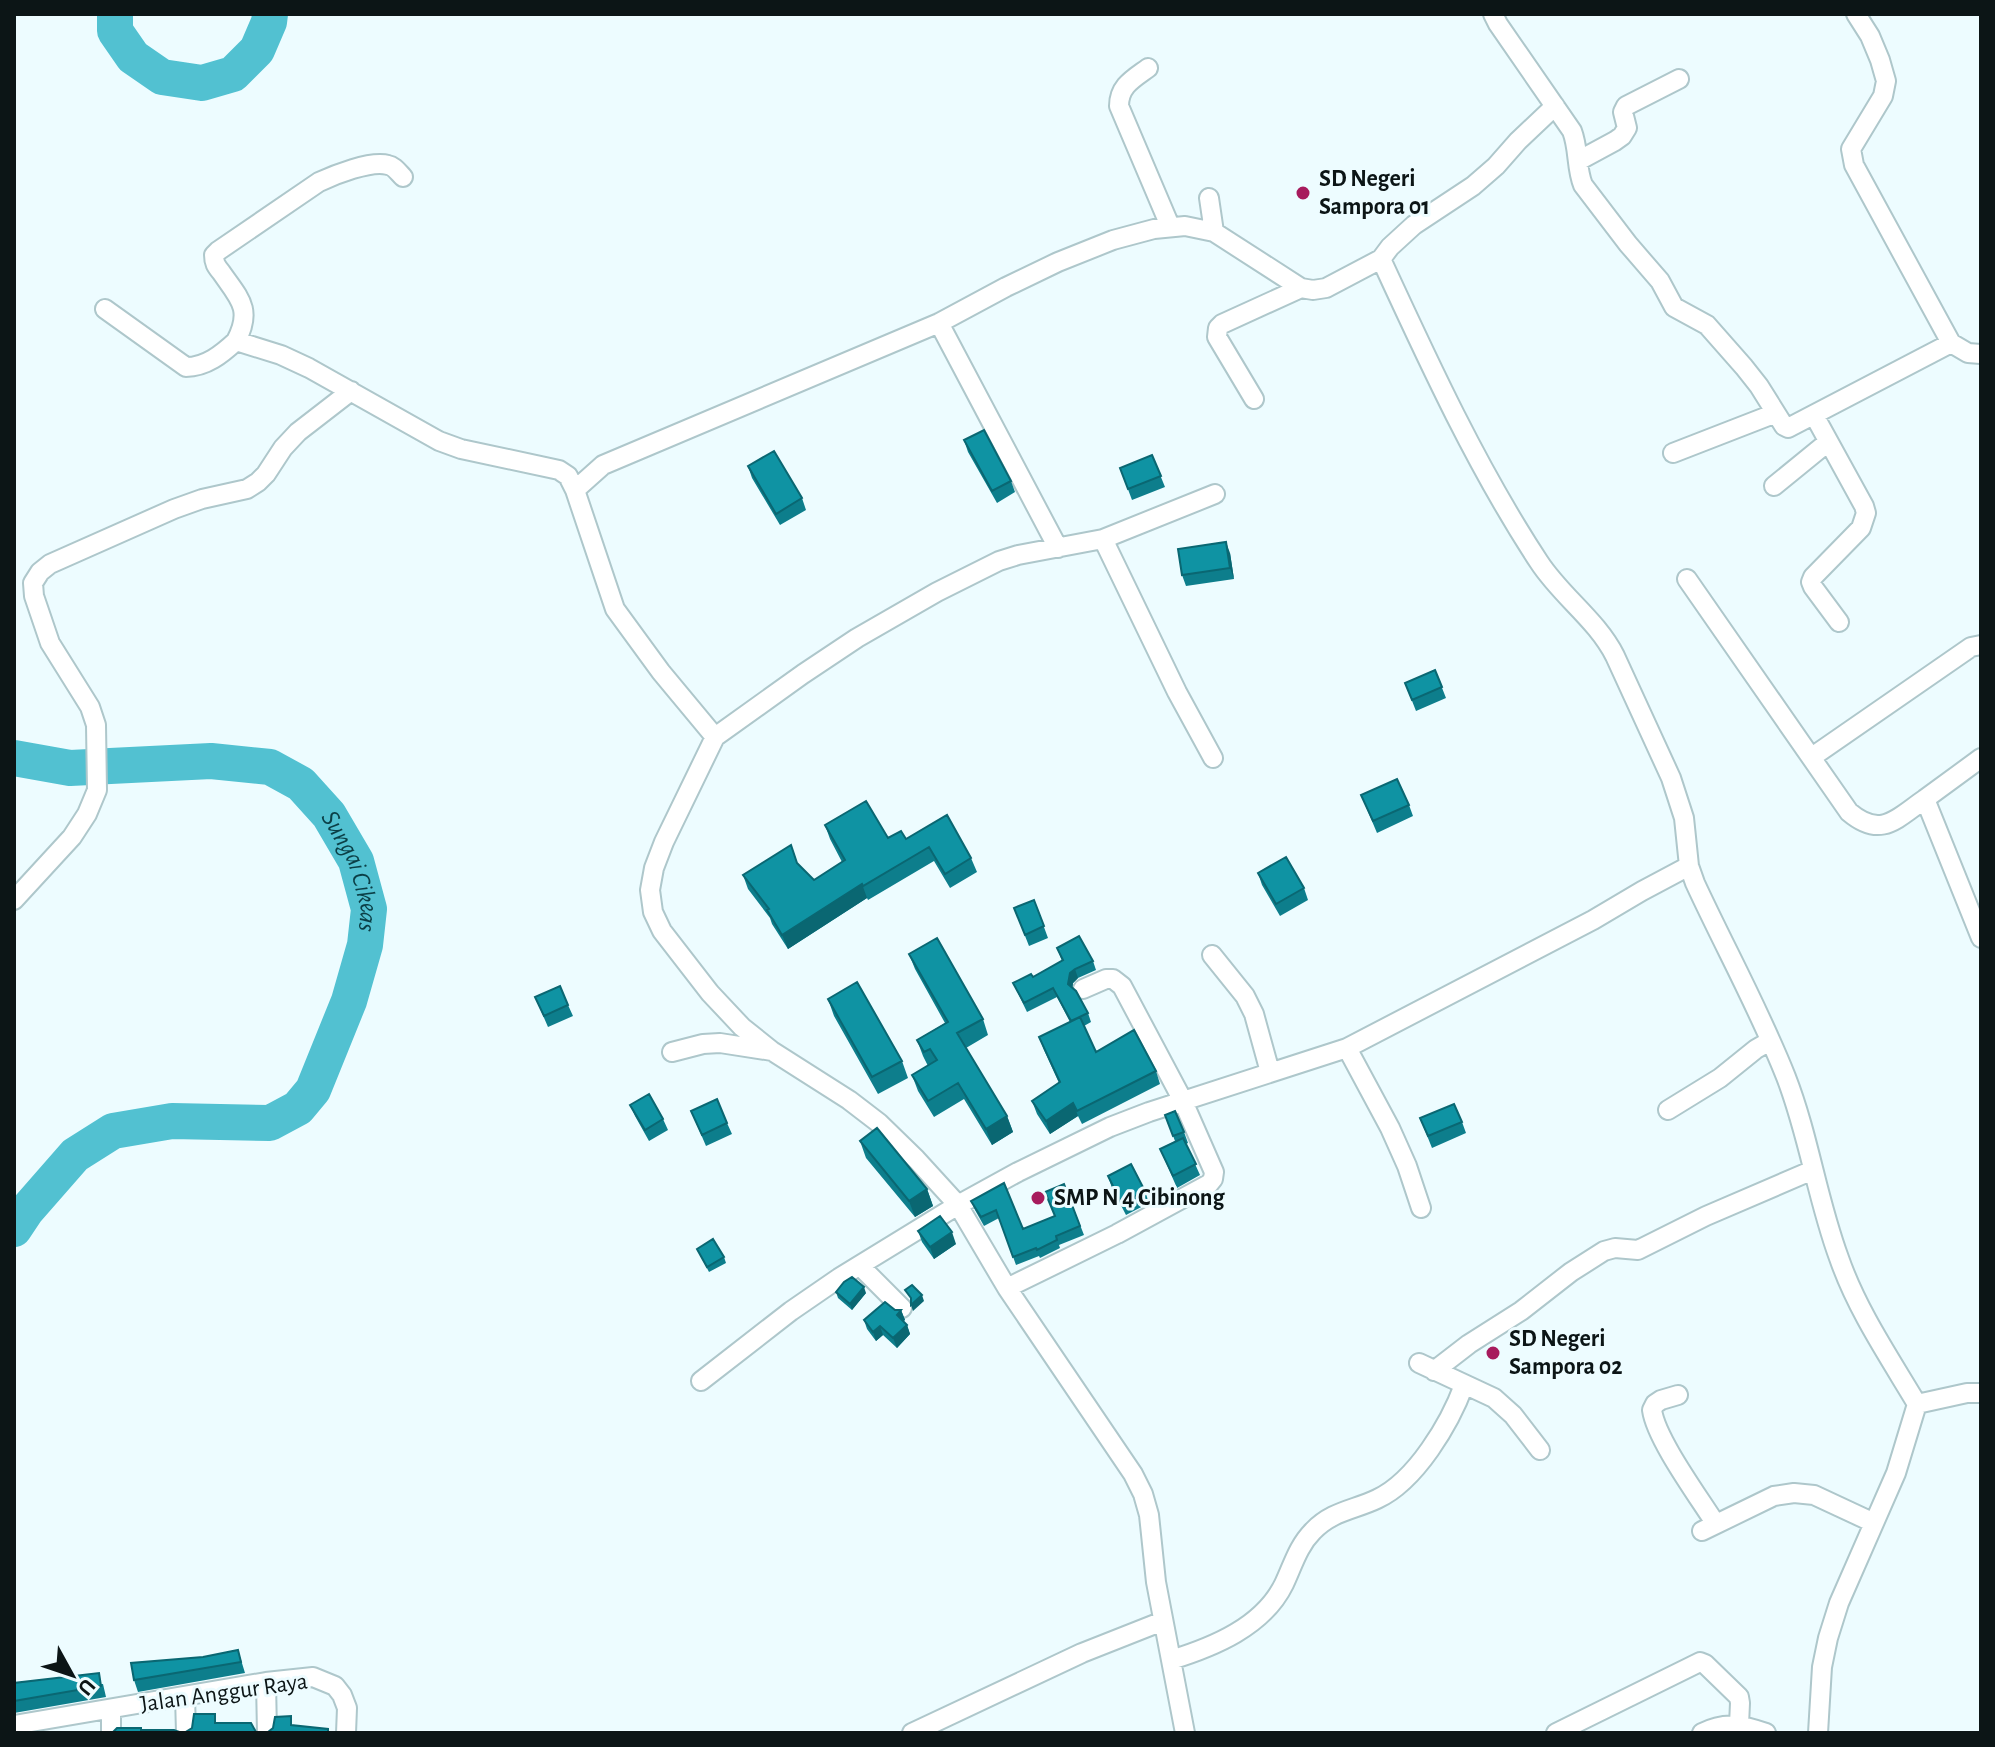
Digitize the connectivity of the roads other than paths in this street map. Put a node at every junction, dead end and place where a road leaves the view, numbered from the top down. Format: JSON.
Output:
{"nodes":[{"id":1,"x":1493,"y":14,"type":"edge"},
{"id":2,"x":1856,"y":14,"type":"edge"},
{"id":3,"x":1148,"y":68,"type":"dead end"},
{"id":4,"x":1679,"y":79,"type":"dead end"},
{"id":5,"x":1555,"y":106,"type":"junction"},
{"id":6,"x":1578,"y":161,"type":"junction"},
{"id":7,"x":403,"y":177,"type":"dead end"},
{"id":8,"x":1209,"y":198,"type":"dead end"},
{"id":9,"x":1170,"y":226,"type":"junction"},
{"id":10,"x":1214,"y":232,"type":"junction"},
{"id":11,"x":1381,"y":259,"type":"junction"},
{"id":12,"x":1301,"y":288,"type":"junction"},
{"id":13,"x":105,"y":309,"type":"dead end"},
{"id":14,"x":939,"y":323,"type":"junction"},
{"id":15,"x":236,"y":341,"type":"junction"},
{"id":16,"x":1951,"y":343,"type":"junction"},
{"id":17,"x":1981,"y":354,"type":"edge"},
{"id":18,"x":351,"y":391,"type":"junction"},
{"id":19,"x":1254,"y":399,"type":"dead end"},
{"id":20,"x":1776,"y":413,"type":"junction"},
{"id":21,"x":1814,"y":415,"type":"junction"},
{"id":22,"x":1828,"y":442,"type":"junction"},
{"id":23,"x":1673,"y":453,"type":"dead end"},
{"id":24,"x":1774,"y":486,"type":"dead end"},
{"id":25,"x":575,"y":490,"type":"junction"},
{"id":26,"x":1215,"y":494,"type":"dead end"},
{"id":27,"x":1103,"y":539,"type":"junction"},
{"id":28,"x":1058,"y":548,"type":"junction"},
{"id":29,"x":1687,"y":579,"type":"dead end"},
{"id":30,"x":1839,"y":622,"type":"dead end"},
{"id":31,"x":1981,"y":645,"type":"edge"},
{"id":32,"x":715,"y":737,"type":"junction"},
{"id":33,"x":1812,"y":757,"type":"junction"},
{"id":34,"x":1213,"y":758,"type":"dead end"},
{"id":35,"x":1981,"y":758,"type":"edge"},
{"id":36,"x":1925,"y":799,"type":"junction"},
{"id":37,"x":1689,"y":866,"type":"junction"},
{"id":38,"x":14,"y":900,"type":"edge"},
{"id":39,"x":1981,"y":938,"type":"edge"},
{"id":40,"x":1212,"y":955,"type":"dead end"},
{"id":41,"x":1083,"y":989,"type":"dead end"},
{"id":42,"x":1770,"y":1041,"type":"junction"},
{"id":43,"x":1347,"y":1048,"type":"junction"},
{"id":44,"x":772,"y":1051,"type":"junction"},
{"id":45,"x":672,"y":1052,"type":"dead end"},
{"id":46,"x":1270,"y":1072,"type":"junction"},
{"id":47,"x":1182,"y":1099,"type":"junction"},
{"id":48,"x":1668,"y":1110,"type":"dead end"},
{"id":49,"x":1813,"y":1170,"type":"junction"},
{"id":50,"x":958,"y":1205,"type":"junction"},
{"id":51,"x":1421,"y":1208,"type":"dead end"},
{"id":52,"x":860,"y":1266,"type":"junction"},
{"id":53,"x":1007,"y":1288,"type":"junction"},
{"id":54,"x":902,"y":1308,"type":"edge"},
{"id":55,"x":701,"y":1381,"type":"dead end"},
{"id":56,"x":1464,"y":1385,"type":"junction"},
{"id":57,"x":1981,"y":1393,"type":"edge"},
{"id":58,"x":1678,"y":1395,"type":"dead end"},
{"id":59,"x":1917,"y":1404,"type":"junction"},
{"id":60,"x":1540,"y":1450,"type":"dead end"},
{"id":61,"x":1874,"y":1523,"type":"junction"},
{"id":62,"x":1163,"y":1621,"type":"junction"},
{"id":63,"x":1171,"y":1660,"type":"junction"},
{"id":64,"x":266,"y":1682,"type":"junction"},
{"id":65,"x":185,"y":1696,"type":"junction"},
{"id":66,"x":111,"y":1709,"type":"junction"},
{"id":67,"x":1739,"y":1725,"type":"junction"},
{"id":68,"x":25,"y":1726,"type":"edge"},
{"id":69,"x":111,"y":1733,"type":"edge"},
{"id":70,"x":186,"y":1733,"type":"edge"},
{"id":71,"x":267,"y":1733,"type":"edge"},
{"id":72,"x":346,"y":1733,"type":"edge"},
{"id":73,"x":912,"y":1733,"type":"edge"},
{"id":74,"x":1185,"y":1733,"type":"edge"},
{"id":75,"x":1556,"y":1733,"type":"edge"},
{"id":76,"x":1702,"y":1733,"type":"edge"},
{"id":77,"x":1766,"y":1733,"type":"edge"},
{"id":78,"x":1818,"y":1733,"type":"edge"}],
"edges":[{"from":1,"to":5,"type":"street"},
{"from":2,"to":16,"type":"street"},
{"from":3,"to":9,"type":"street"},
{"from":4,"to":6,"type":"street"},
{"from":5,"to":6,"type":"street"},
{"from":5,"to":11,"type":"street"},
{"from":6,"to":20,"type":"street"},
{"from":7,"to":15,"type":"street"},
{"from":8,"to":10,"type":"street"},
{"from":9,"to":10,"type":"street"},
{"from":9,"to":14,"type":"street"},
{"from":10,"to":12,"type":"street"},
{"from":11,"to":12,"type":"street"},
{"from":11,"to":37,"type":"street"},
{"from":12,"to":19,"type":"street"},
{"from":13,"to":15,"type":"street"},
{"from":14,"to":25,"type":"street"},
{"from":14,"to":28,"type":"street"},
{"from":15,"to":18,"type":"street"},
{"from":16,"to":17,"type":"street"},
{"from":16,"to":21,"type":"street"},
{"from":18,"to":25,"type":"street"},
{"from":18,"to":38,"type":"street"},
{"from":20,"to":21,"type":"street"},
{"from":20,"to":23,"type":"street"},
{"from":21,"to":22,"type":"street"},
{"from":22,"to":24,"type":"street"},
{"from":22,"to":30,"type":"street"},
{"from":25,"to":32,"type":"street"},
{"from":26,"to":27,"type":"street"},
{"from":27,"to":28,"type":"street"},
{"from":27,"to":34,"type":"street"},
{"from":28,"to":32,"type":"street"},
{"from":29,"to":33,"type":"street"},
{"from":31,"to":33,"type":"street"},
{"from":32,"to":44,"type":"street"},
{"from":33,"to":36,"type":"street"},
{"from":35,"to":36,"type":"street"},
{"from":36,"to":39,"type":"street"},
{"from":37,"to":42,"type":"street"},
{"from":37,"to":43,"type":"street"},
{"from":40,"to":46,"type":"street"},
{"from":41,"to":47,"type":"street"},
{"from":42,"to":48,"type":"street"},
{"from":42,"to":49,"type":"street"},
{"from":43,"to":46,"type":"street"},
{"from":43,"to":51,"type":"street"},
{"from":44,"to":45,"type":"street"},
{"from":44,"to":50,"type":"street"},
{"from":46,"to":47,"type":"street"},
{"from":47,"to":50,"type":"street"},
{"from":47,"to":53,"type":"street"},
{"from":49,"to":56,"type":"street"},
{"from":49,"to":59,"type":"street"},
{"from":50,"to":52,"type":"street"},
{"from":50,"to":53,"type":"street"},
{"from":52,"to":54,"type":"street"},
{"from":52,"to":55,"type":"street"},
{"from":53,"to":62,"type":"street"},
{"from":56,"to":60,"type":"street"},
{"from":56,"to":63,"type":"street"},
{"from":57,"to":59,"type":"street"},
{"from":58,"to":61,"type":"street"},
{"from":59,"to":61,"type":"street"},
{"from":61,"to":78,"type":"street"},
{"from":62,"to":63,"type":"street"},
{"from":62,"to":73,"type":"street"},
{"from":63,"to":74,"type":"street"},
{"from":64,"to":65,"type":"street","name":"Jalan Anggur Raya"},
{"from":64,"to":71,"type":"street"},
{"from":64,"to":72,"type":"street","name":"Jalan Anggur Raya"},
{"from":65,"to":66,"type":"street","name":"Jalan Anggur Raya"},
{"from":65,"to":70,"type":"street"},
{"from":66,"to":68,"type":"street","name":"Jalan Anggur Raya"},
{"from":66,"to":69,"type":"street"},
{"from":67,"to":75,"type":"street"},
{"from":67,"to":76,"type":"street"},
{"from":67,"to":77,"type":"street"}]}
